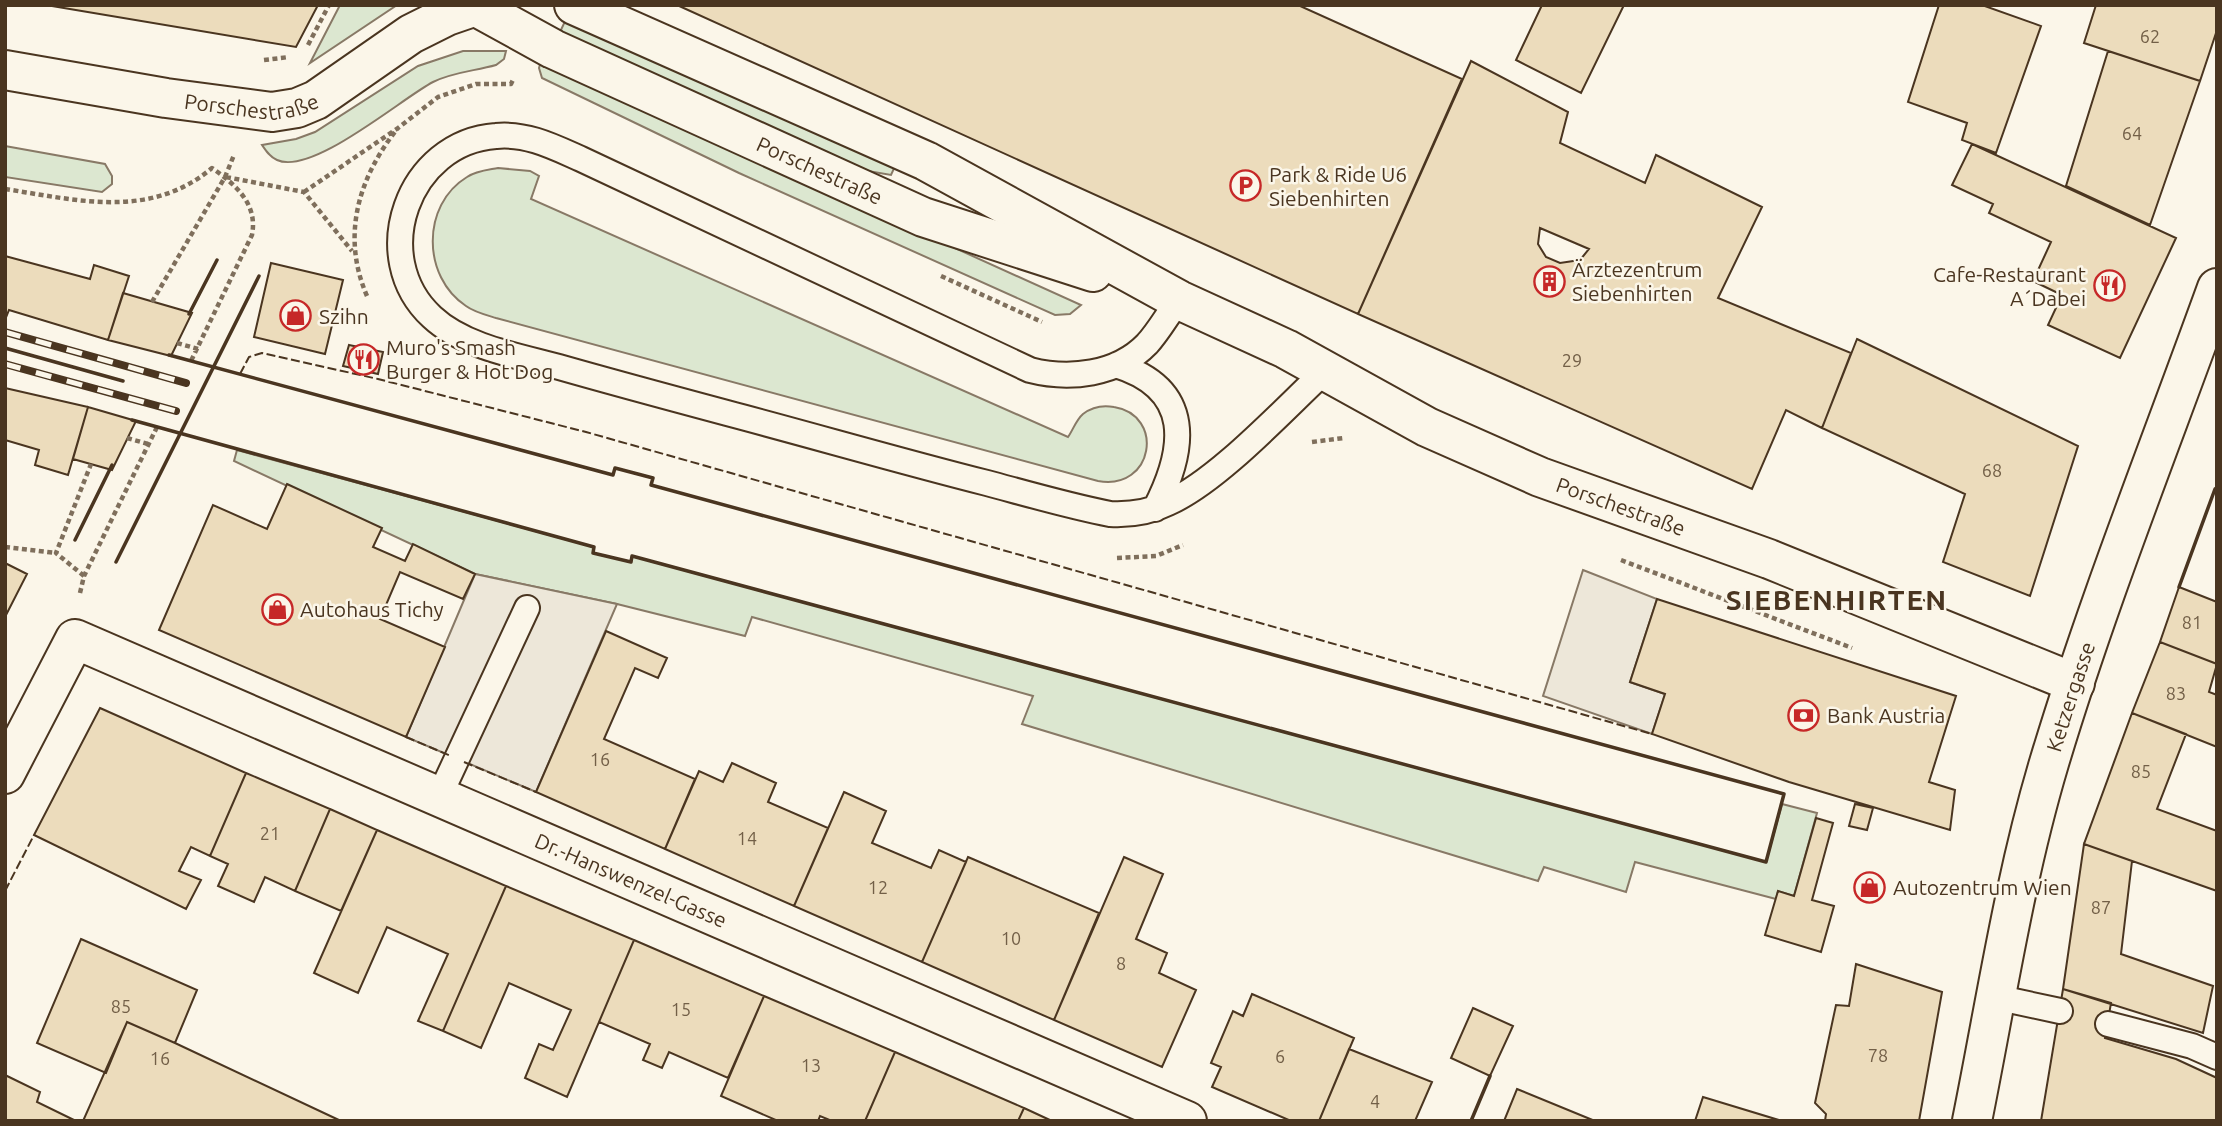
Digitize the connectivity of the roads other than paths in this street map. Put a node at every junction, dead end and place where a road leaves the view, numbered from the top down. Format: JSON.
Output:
{"nodes":[{"id":1,"x":574,"y":5,"type":"edge"},
{"id":2,"x":476,"y":6,"type":"edge"},
{"id":3,"x":5,"y":70,"type":"edge"},
{"id":4,"x":2217,"y":288,"type":"edge"},
{"id":5,"x":1179,"y":300,"type":"junction"},
{"id":6,"x":1116,"y":365,"type":"junction"},
{"id":7,"x":1326,"y":370,"type":"junction"},
{"id":8,"x":1155,"y":509,"type":"junction"},
{"id":9,"x":527,"y":608,"type":"dead end"},
{"id":10,"x":2075,"y":683,"type":"junction"},
{"id":11,"x":5,"y":774,"type":"edge"},
{"id":12,"x":439,"y":797,"type":"junction"},
{"id":13,"x":1995,"y":998,"type":"junction"},
{"id":14,"x":2060,"y":1012,"type":"dead end"},
{"id":15,"x":2108,"y":1024,"type":"dead end"},
{"id":16,"x":2217,"y":1057,"type":"edge"},
{"id":17,"x":1187,"y":1121,"type":"edge"},
{"id":18,"x":1972,"y":1121,"type":"edge"}],
"edges":[{"from":1,"to":5,"type":"street","name":"Porschestraße"},
{"from":2,"to":3,"type":"street","name":"Porschestraße"},
{"from":2,"to":5,"type":"street","name":"Porschestraße"},
{"from":4,"to":10,"type":"street","name":"Ketzergasse"},
{"from":5,"to":6,"type":"lane"},
{"from":5,"to":7,"type":"street","name":"Porschestraße"},
{"from":6,"to":8,"type":"lane"},
{"from":6,"to":8,"type":"lane"},
{"from":7,"to":8,"type":"lane"},
{"from":7,"to":10,"type":"street","name":"Porschestraße"},
{"from":9,"to":12,"type":"lane"},
{"from":10,"to":13,"type":"street","name":"Ketzergasse"},
{"from":11,"to":12,"type":"street","name":"Dr.-Hanswenzel-Gasse"},
{"from":12,"to":17,"type":"street","name":"Dr.-Hanswenzel-Gasse"},
{"from":13,"to":14,"type":"lane"},
{"from":13,"to":18,"type":"street","name":"Ketzergasse"},
{"from":15,"to":16,"type":"lane"}]}
